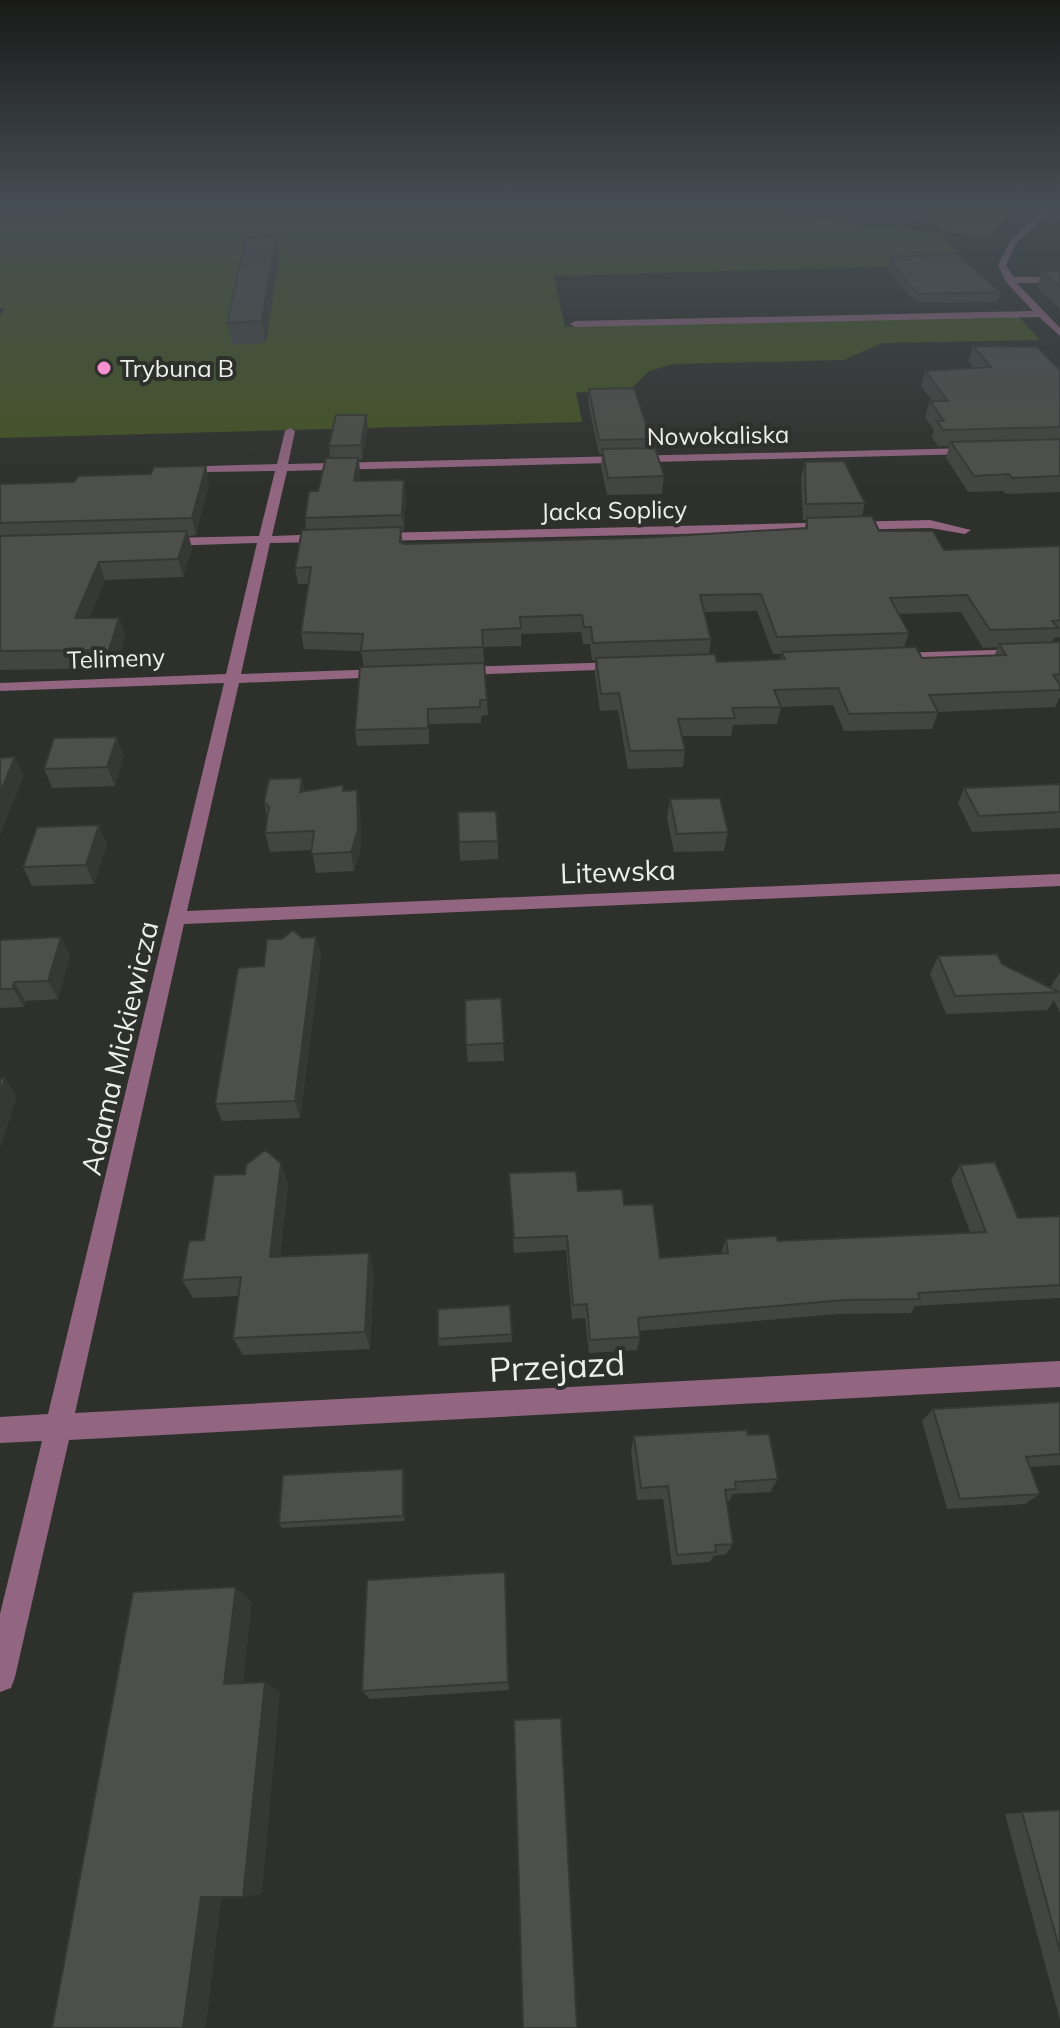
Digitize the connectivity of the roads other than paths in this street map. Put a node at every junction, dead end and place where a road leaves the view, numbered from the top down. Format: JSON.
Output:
{"nodes":[{"id":1,"x":1029,"y":302,"type":"edge"},
{"id":2,"x":1041,"y":314,"type":"junction"},
{"id":3,"x":575,"y":324,"type":"dead end"},
{"id":4,"x":1060,"y":333,"type":"edge"},
{"id":5,"x":290,"y":431,"type":"dead end"},
{"id":6,"x":980,"y":451,"type":"edge"},
{"id":7,"x":282,"y":468,"type":"junction"},
{"id":8,"x":207,"y":469,"type":"edge"},
{"id":9,"x":965,"y":530,"type":"dead end"},
{"id":10,"x":362,"y":537,"type":"edge"},
{"id":11,"x":346,"y":538,"type":"edge"},
{"id":12,"x":263,"y":540,"type":"junction"},
{"id":13,"x":155,"y":543,"type":"edge"},
{"id":14,"x":1060,"y":652,"type":"edge"},
{"id":15,"x":871,"y":658,"type":"edge"},
{"id":16,"x":634,"y":665,"type":"edge"},
{"id":17,"x":445,"y":671,"type":"edge"},
{"id":18,"x":397,"y":673,"type":"edge"},
{"id":19,"x":234,"y":678,"type":"junction"},
{"id":20,"x":0,"y":687,"type":"edge"},
{"id":21,"x":1060,"y":880,"type":"edge"},
{"id":22,"x":178,"y":918,"type":"junction"},
{"id":23,"x":1060,"y":1374,"type":"edge"},
{"id":24,"x":58,"y":1428,"type":"junction"},
{"id":25,"x":0,"y":1430,"type":"edge"},
{"id":26,"x":0,"y":1677,"type":"edge"}],
"edges":[{"from":1,"to":2,"type":"street"},
{"from":2,"to":3,"type":"street"},
{"from":2,"to":4,"type":"street"},
{"from":5,"to":7,"type":"street","name":"Adama Mickiewicza"},
{"from":6,"to":7,"type":"street","name":"Nowokaliska"},
{"from":7,"to":8,"type":"street","name":"Nowokaliska"},
{"from":7,"to":12,"type":"street","name":"Adama Mickiewicza"},
{"from":9,"to":10,"type":"street","name":"Jacka Soplicy"},
{"from":11,"to":12,"type":"street"},
{"from":12,"to":13,"type":"street"},
{"from":12,"to":19,"type":"street","name":"Adama Mickiewicza"},
{"from":14,"to":15,"type":"street"},
{"from":16,"to":17,"type":"street"},
{"from":18,"to":19,"type":"street","name":"Telimeny"},
{"from":19,"to":20,"type":"street","name":"Telimeny"},
{"from":19,"to":22,"type":"street","name":"Adama Mickiewicza"},
{"from":21,"to":22,"type":"street","name":"Litewska"},
{"from":22,"to":24,"type":"street","name":"Adama Mickiewicza"},
{"from":23,"to":24,"type":"street","name":"Przejazd"},
{"from":24,"to":25,"type":"street","name":"Przejazd"},
{"from":24,"to":26,"type":"street","name":"Adama Mickiewicza"}]}
